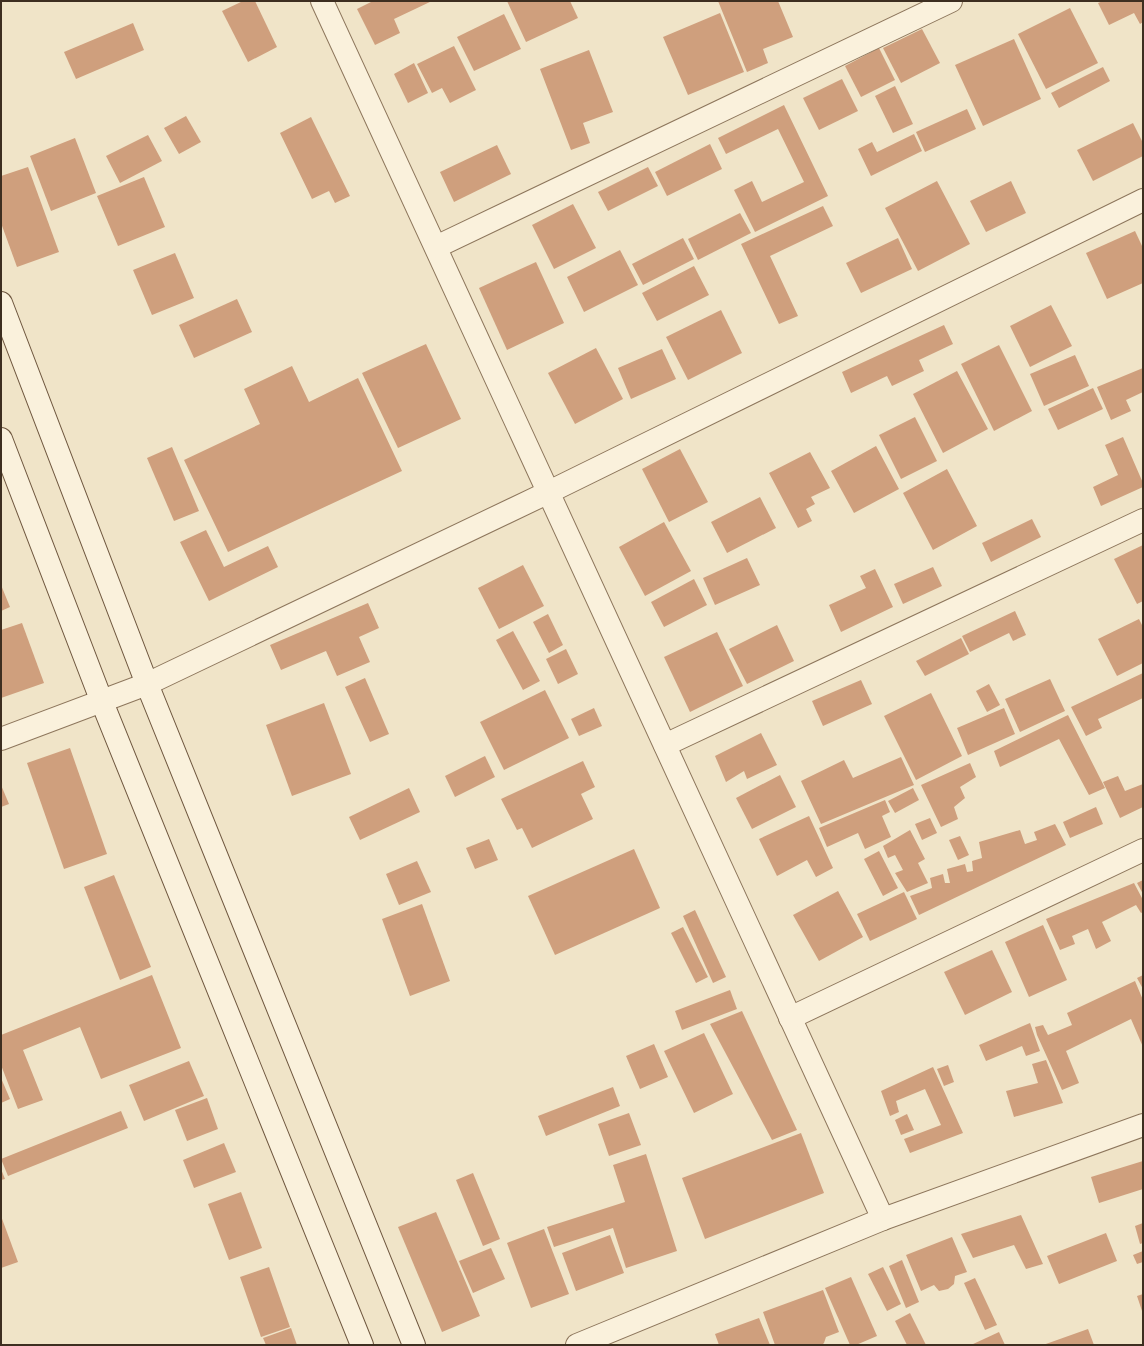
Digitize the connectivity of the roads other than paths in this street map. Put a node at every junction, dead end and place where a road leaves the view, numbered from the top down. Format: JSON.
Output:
{"nodes":[{"id":1,"x":951,"y":1,"type":"edge"},
{"id":2,"x":328,"y":3,"type":"edge"},
{"id":3,"x":1143,"y":200,"type":"edge"},
{"id":4,"x":436,"y":247,"type":"junction"},
{"id":5,"x":1,"y":303,"type":"edge"},
{"id":6,"x":1,"y":439,"type":"edge"},
{"id":7,"x":549,"y":492,"type":"junction"},
{"id":8,"x":1143,"y":520,"type":"edge"},
{"id":9,"x":147,"y":684,"type":"junction"},
{"id":10,"x":102,"y":702,"type":"junction"},
{"id":11,"x":1,"y":739,"type":"edge"},
{"id":12,"x":665,"y":745,"type":"junction"},
{"id":13,"x":1143,"y":850,"type":"edge"},
{"id":14,"x":790,"y":1018,"type":"junction"},
{"id":15,"x":1143,"y":1125,"type":"edge"},
{"id":16,"x":882,"y":1219,"type":"junction"},
{"id":17,"x":362,"y":1345,"type":"edge"},
{"id":18,"x":414,"y":1345,"type":"edge"},
{"id":19,"x":577,"y":1345,"type":"edge"}],
"edges":[{"from":1,"to":4,"type":"street"},
{"from":2,"to":4,"type":"street"},
{"from":3,"to":7,"type":"street"},
{"from":4,"to":7,"type":"street"},
{"from":5,"to":9,"type":"street"},
{"from":6,"to":10,"type":"street"},
{"from":7,"to":9,"type":"street"},
{"from":7,"to":12,"type":"street"},
{"from":8,"to":12,"type":"street"},
{"from":9,"to":10,"type":"street"},
{"from":9,"to":18,"type":"street"},
{"from":10,"to":11,"type":"street"},
{"from":10,"to":17,"type":"street"},
{"from":12,"to":14,"type":"street"},
{"from":13,"to":14,"type":"street"},
{"from":14,"to":16,"type":"street"},
{"from":15,"to":16,"type":"street"},
{"from":16,"to":19,"type":"street"}]}
